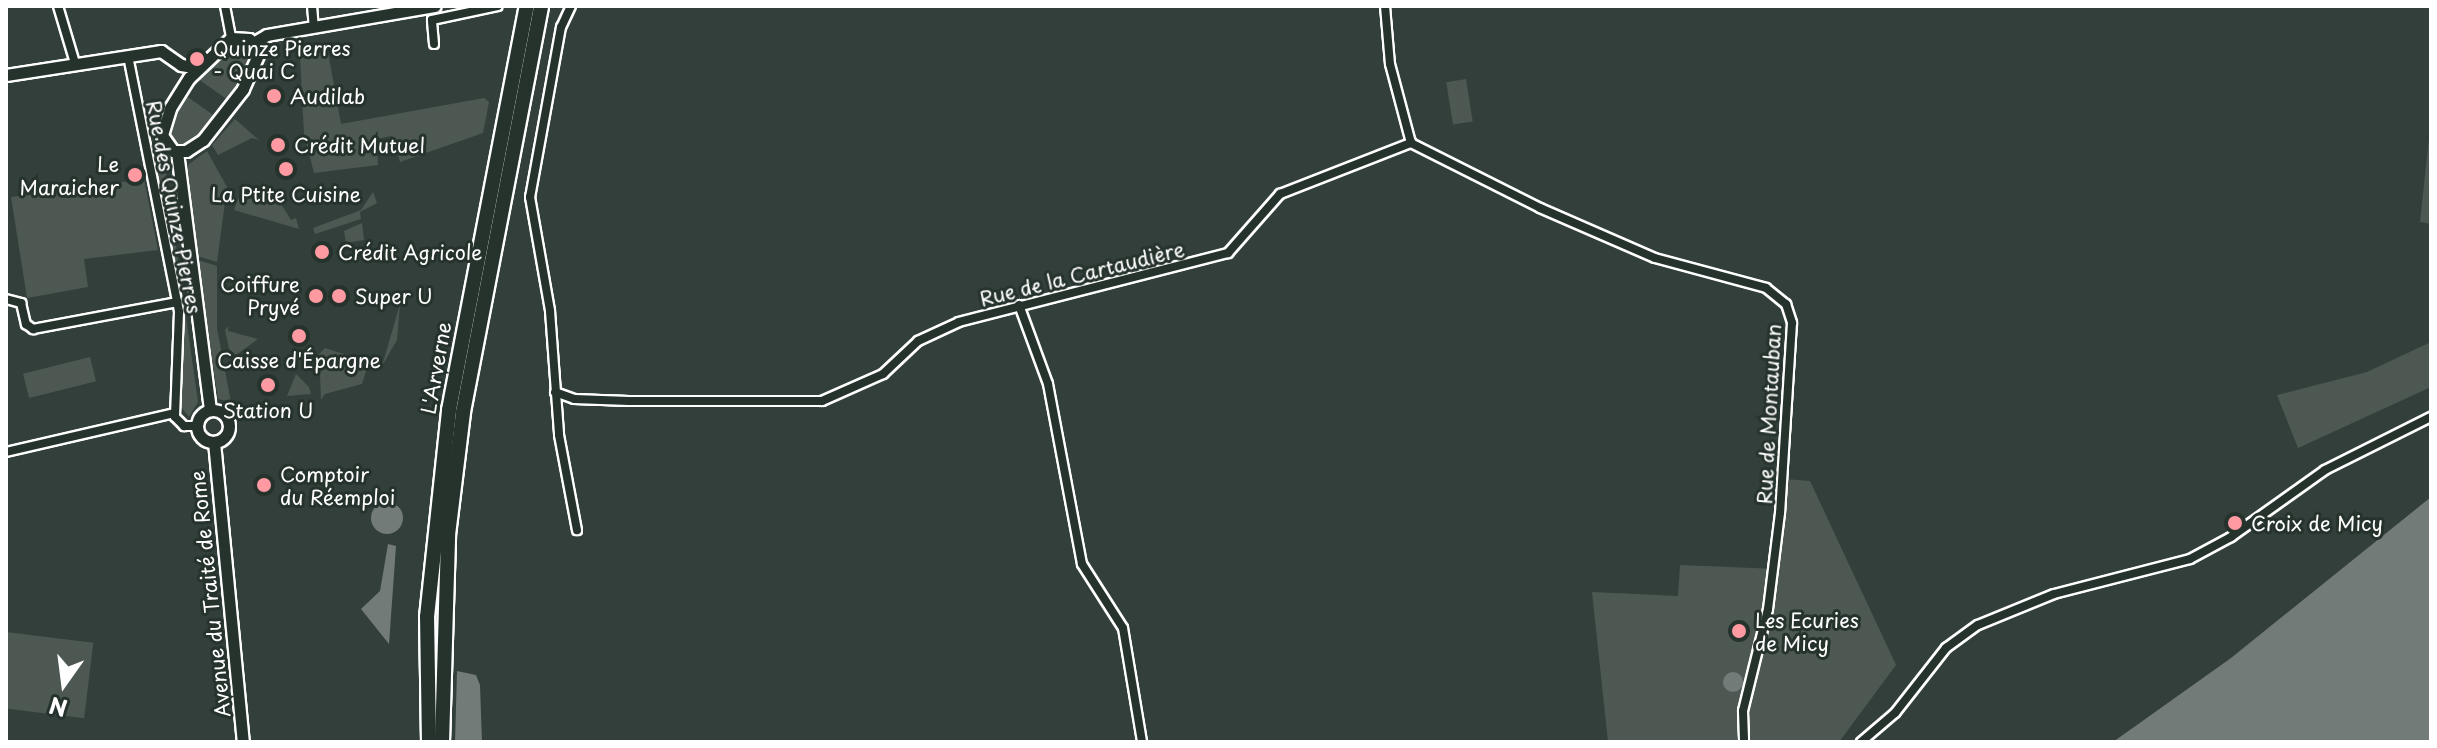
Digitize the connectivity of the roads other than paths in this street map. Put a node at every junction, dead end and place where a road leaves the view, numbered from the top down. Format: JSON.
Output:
{"nodes":[{"id":1,"x":58,"y":6,"type":"edge"},
{"id":2,"x":225,"y":6,"type":"edge"},
{"id":3,"x":312,"y":6,"type":"edge"},
{"id":4,"x":498,"y":6,"type":"edge"},
{"id":5,"x":527,"y":6,"type":"edge"},
{"id":6,"x":541,"y":6,"type":"edge"},
{"id":7,"x":571,"y":6,"type":"edge"},
{"id":8,"x":1385,"y":6,"type":"edge"},
{"id":9,"x":432,"y":7,"type":"edge"},
{"id":10,"x":314,"y":27,"type":"junction"},
{"id":11,"x":231,"y":38,"type":"junction"},
{"id":12,"x":253,"y":43,"type":"junction"},
{"id":13,"x":434,"y":44,"type":"dead end"},
{"id":14,"x":128,"y":56,"type":"junction"},
{"id":15,"x":75,"y":63,"type":"junction"},
{"id":16,"x":181,"y":65,"type":"junction"},
{"id":17,"x":198,"y":68,"type":"junction"},
{"id":18,"x":6,"y":75,"type":"edge"},
{"id":19,"x":189,"y":78,"type":"junction"},
{"id":20,"x":162,"y":135,"type":"junction"},
{"id":21,"x":1411,"y":143,"type":"junction"},
{"id":22,"x":147,"y":146,"type":"junction"},
{"id":23,"x":177,"y":152,"type":"junction"},
{"id":24,"x":6,"y":299,"type":"edge"},
{"id":25,"x":177,"y":302,"type":"junction"},
{"id":26,"x":1019,"y":305,"type":"junction"},
{"id":27,"x":555,"y":392,"type":"junction"},
{"id":28,"x":210,"y":410,"type":"junction"},
{"id":29,"x":176,"y":411,"type":"junction"},
{"id":30,"x":2431,"y":417,"type":"edge"},
{"id":31,"x":197,"y":426,"type":"junction"},
{"id":32,"x":214,"y":442,"type":"junction"},
{"id":33,"x":6,"y":452,"type":"edge"},
{"id":34,"x":577,"y":530,"type":"dead end"},
{"id":35,"x":243,"y":742,"type":"edge"},
{"id":36,"x":429,"y":742,"type":"edge"},
{"id":37,"x":442,"y":742,"type":"edge"},
{"id":38,"x":1142,"y":742,"type":"edge"},
{"id":39,"x":1744,"y":742,"type":"edge"},
{"id":40,"x":1861,"y":742,"type":"edge"}],
"edges":[{"from":1,"to":15,"type":"street"},
{"from":2,"to":11,"type":"street"},
{"from":3,"to":10,"type":"street"},
{"from":4,"to":13,"type":"street"},
{"from":5,"to":36,"type":"highway","name":"L'Arverne"},
{"from":6,"to":37,"type":"highway","name":"L'Arverne"},
{"from":7,"to":27,"type":"street"},
{"from":8,"to":21,"type":"street"},
{"from":9,"to":10,"type":"main road"},
{"from":10,"to":12,"type":"main road"},
{"from":11,"to":12,"type":"main road"},
{"from":11,"to":17,"type":"main road"},
{"from":12,"to":23,"type":"main road"},
{"from":14,"to":15,"type":"main road"},
{"from":14,"to":16,"type":"main road"},
{"from":14,"to":22,"type":"street","name":"Rue des Quinze Pierres"},
{"from":15,"to":18,"type":"main road"},
{"from":16,"to":17,"type":"main road"},
{"from":16,"to":19,"type":"main road"},
{"from":17,"to":19,"type":"main road"},
{"from":19,"to":20,"type":"main road"},
{"from":20,"to":22,"type":"street"},
{"from":20,"to":23,"type":"main road"},
{"from":21,"to":26,"type":"street","name":"Rue de la Cartaudière"},
{"from":21,"to":39,"type":"street","name":"Rue de Montauban"},
{"from":22,"to":25,"type":"street","name":"Rue des Quinze Pierres"},
{"from":23,"to":28,"type":"main road"},
{"from":24,"to":25,"type":"street"},
{"from":25,"to":29,"type":"street","name":"Rue des Quinze Pierres"},
{"from":26,"to":27,"type":"street","name":"Rue de la Cartaudière"},
{"from":26,"to":38,"type":"street"},
{"from":27,"to":34,"type":"street"},
{"from":28,"to":31,"type":"main road"},
{"from":28,"to":32,"type":"main road"},
{"from":29,"to":31,"type":"street"},
{"from":29,"to":33,"type":"street"},
{"from":30,"to":40,"type":"street"},
{"from":31,"to":32,"type":"main road"},
{"from":32,"to":35,"type":"main road","name":"Avenue du Traité de Rome"}]}
